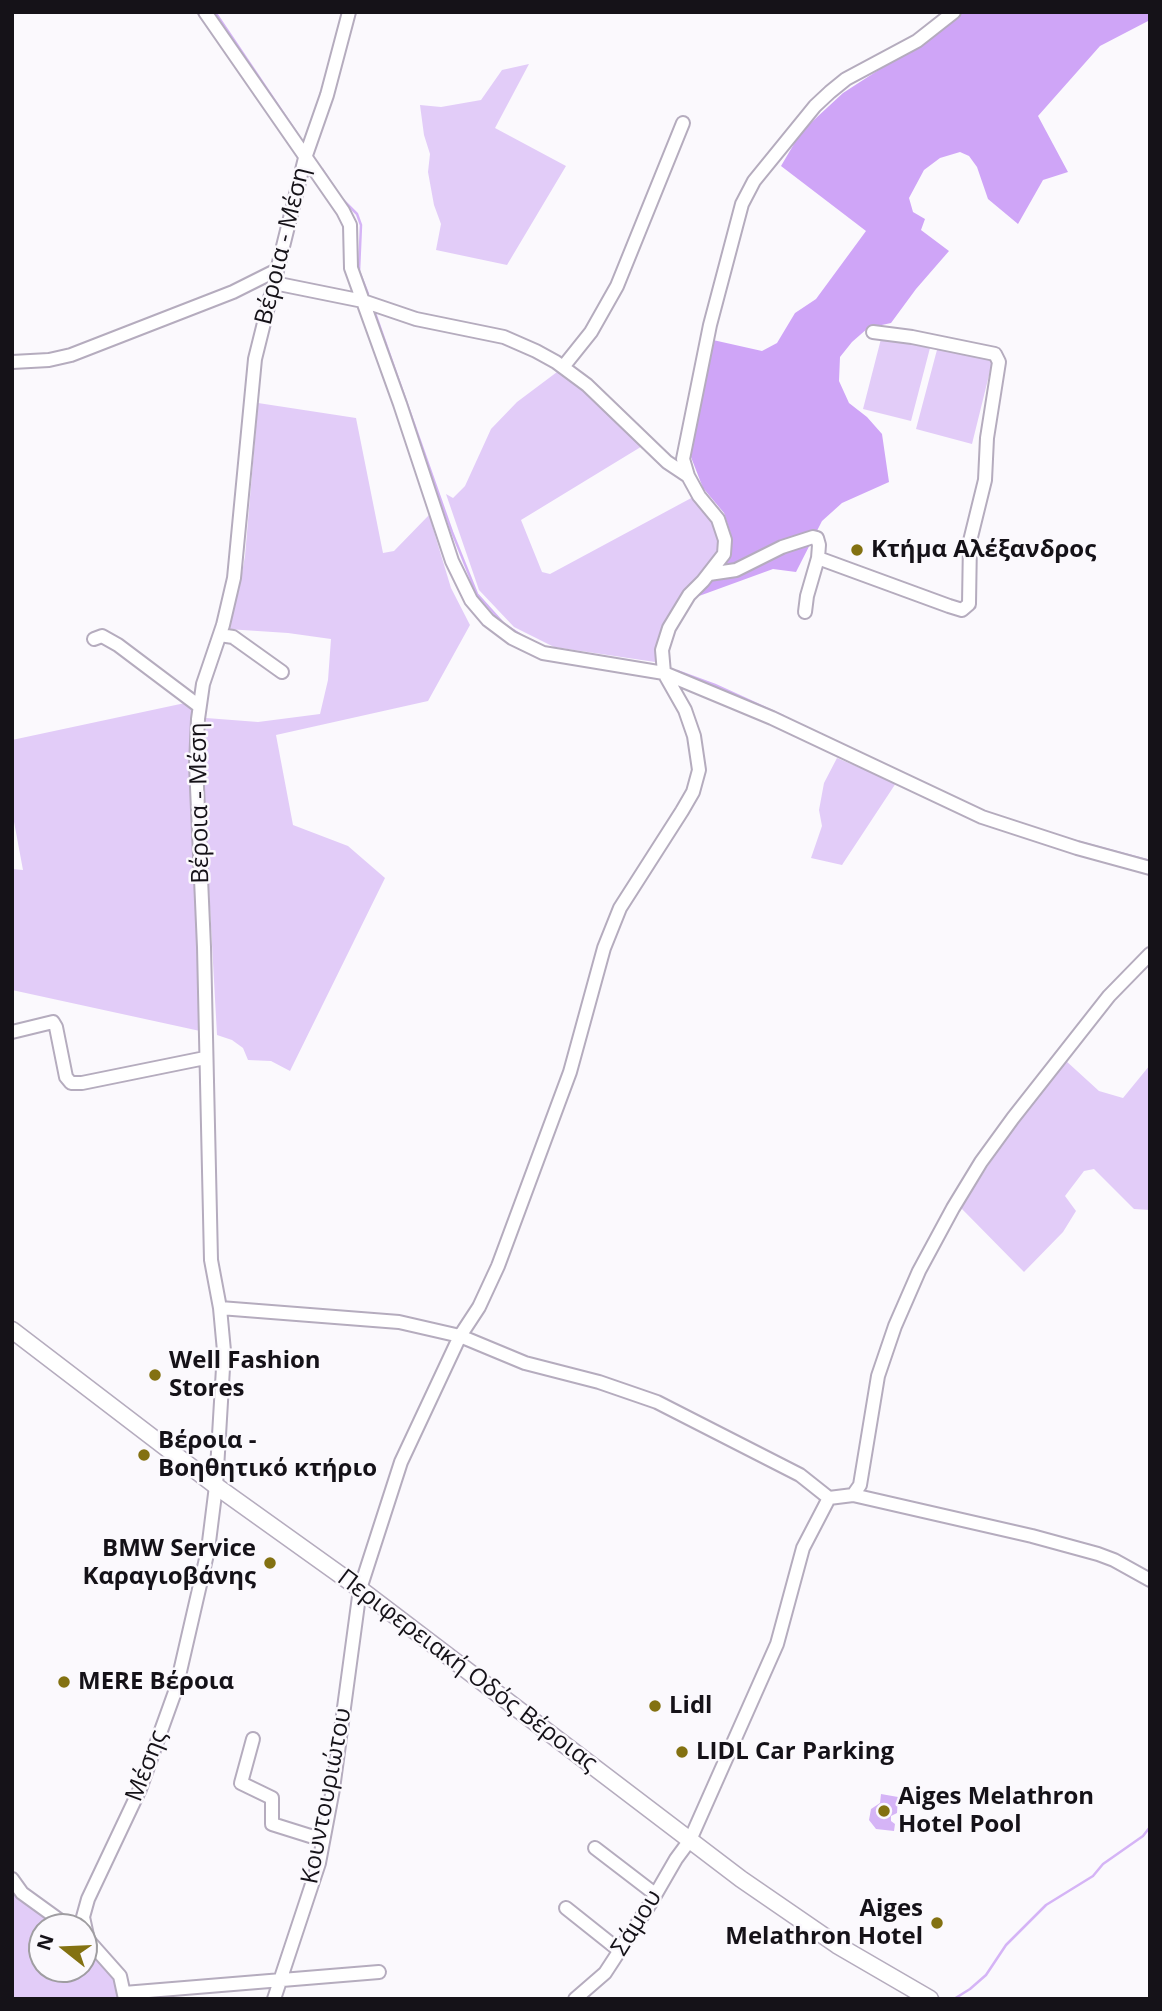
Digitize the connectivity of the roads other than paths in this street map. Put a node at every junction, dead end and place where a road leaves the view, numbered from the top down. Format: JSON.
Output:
{"nodes":[{"id":1,"x":205,"y":12,"type":"edge"},
{"id":2,"x":349,"y":12,"type":"edge"},
{"id":3,"x":952,"y":13,"type":"edge"},
{"id":4,"x":683,"y":123,"type":"dead end"},
{"id":5,"x":305,"y":158,"type":"junction"},
{"id":6,"x":275,"y":277,"type":"junction"},
{"id":7,"x":363,"y":301,"type":"junction"},
{"id":8,"x":873,"y":332,"type":"dead end"},
{"id":9,"x":12,"y":362,"type":"edge"},
{"id":10,"x":563,"y":366,"type":"junction"},
{"id":11,"x":688,"y":476,"type":"junction"},
{"id":12,"x":818,"y":558,"type":"junction"},
{"id":13,"x":709,"y":573,"type":"junction"},
{"id":14,"x":804,"y":612,"type":"dead end"},
{"id":15,"x":220,"y":635,"type":"junction"},
{"id":16,"x":94,"y":639,"type":"dead end"},
{"id":17,"x":282,"y":672,"type":"dead end"},
{"id":18,"x":664,"y":673,"type":"junction"},
{"id":19,"x":199,"y":706,"type":"junction"},
{"id":20,"x":1150,"y":868,"type":"edge"},
{"id":21,"x":1150,"y":954,"type":"edge"},
{"id":22,"x":12,"y":1032,"type":"edge"},
{"id":23,"x":205,"y":1058,"type":"junction"},
{"id":24,"x":220,"y":1308,"type":"junction"},
{"id":25,"x":12,"y":1330,"type":"edge"},
{"id":26,"x":460,"y":1336,"type":"junction"},
{"id":27,"x":216,"y":1486,"type":"junction"},
{"id":28,"x":853,"y":1495,"type":"junction"},
{"id":29,"x":829,"y":1498,"type":"junction"},
{"id":30,"x":1150,"y":1580,"type":"edge"},
{"id":31,"x":360,"y":1589,"type":"junction"},
{"id":32,"x":253,"y":1739,"type":"dead end"},
{"id":33,"x":323,"y":1840,"type":"junction"},
{"id":34,"x":690,"y":1840,"type":"junction"},
{"id":35,"x":594,"y":1848,"type":"dead end"},
{"id":36,"x":12,"y":1879,"type":"edge"},
{"id":37,"x":655,"y":1894,"type":"junction"},
{"id":38,"x":566,"y":1908,"type":"dead end"},
{"id":39,"x":50,"y":1913,"type":"edge"},
{"id":40,"x":84,"y":1913,"type":"edge"},
{"id":41,"x":620,"y":1951,"type":"junction"},
{"id":42,"x":98,"y":1952,"type":"edge"},
{"id":43,"x":379,"y":1972,"type":"dead end"},
{"id":44,"x":280,"y":1979,"type":"junction"},
{"id":45,"x":125,"y":1996,"type":"edge"},
{"id":46,"x":275,"y":1999,"type":"edge"},
{"id":47,"x":575,"y":1999,"type":"edge"},
{"id":48,"x":930,"y":1999,"type":"edge"}],
"edges":[{"from":1,"to":5,"type":"street"},
{"from":2,"to":5,"type":"street","name":"Βέροια - Μέση"},
{"from":3,"to":11,"type":"street"},
{"from":4,"to":10,"type":"street"},
{"from":5,"to":6,"type":"street","name":"Βέροια - Μέση"},
{"from":5,"to":7,"type":"street"},
{"from":6,"to":7,"type":"street"},
{"from":6,"to":9,"type":"street"},
{"from":6,"to":15,"type":"street","name":"Βέροια - Μέση"},
{"from":7,"to":10,"type":"street"},
{"from":7,"to":18,"type":"street"},
{"from":8,"to":12,"type":"street"},
{"from":10,"to":11,"type":"street"},
{"from":11,"to":13,"type":"street"},
{"from":12,"to":13,"type":"street"},
{"from":12,"to":14,"type":"street"},
{"from":13,"to":18,"type":"street"},
{"from":15,"to":17,"type":"street"},
{"from":15,"to":19,"type":"street","name":"Βέροια - Μέση"},
{"from":16,"to":19,"type":"street"},
{"from":18,"to":20,"type":"street"},
{"from":18,"to":26,"type":"street","name":"Κουντουριώτου"},
{"from":19,"to":23,"type":"street","name":"Βέροια - Μέση"},
{"from":21,"to":28,"type":"street"},
{"from":22,"to":23,"type":"street"},
{"from":23,"to":24,"type":"street","name":"Βέροια - Μέση"},
{"from":24,"to":26,"type":"street"},
{"from":24,"to":27,"type":"street","name":"Βέροια - Μέση"},
{"from":25,"to":27,"type":"main road","name":"Περιφερειακή Οδός Βέροιας"},
{"from":26,"to":29,"type":"street"},
{"from":26,"to":31,"type":"street","name":"Κουντουριώτου"},
{"from":27,"to":31,"type":"main road","name":"Περιφερειακή Οδός Βέροιας"},
{"from":27,"to":40,"type":"street","name":"Μέσης"},
{"from":28,"to":29,"type":"street"},
{"from":28,"to":30,"type":"street"},
{"from":29,"to":34,"type":"street","name":"Σάμου"},
{"from":31,"to":33,"type":"street","name":"Κουντουριώτου"},
{"from":31,"to":34,"type":"main road","name":"Περιφερειακή Οδός Βέροιας"},
{"from":32,"to":33,"type":"street"},
{"from":33,"to":44,"type":"street","name":"Κουντουριώτου"},
{"from":34,"to":37,"type":"street","name":"Σάμου"},
{"from":34,"to":48,"type":"main road","name":"Περιφερειακή Οδός Βέροιας"},
{"from":35,"to":37,"type":"street"},
{"from":36,"to":39,"type":"street"},
{"from":37,"to":41,"type":"street","name":"Σάμου"},
{"from":38,"to":41,"type":"street"},
{"from":41,"to":47,"type":"street","name":"Σάμου"},
{"from":42,"to":45,"type":"street"},
{"from":43,"to":44,"type":"street"},
{"from":44,"to":45,"type":"street"},
{"from":44,"to":46,"type":"street","name":"Κουντουριώτου"}]}
